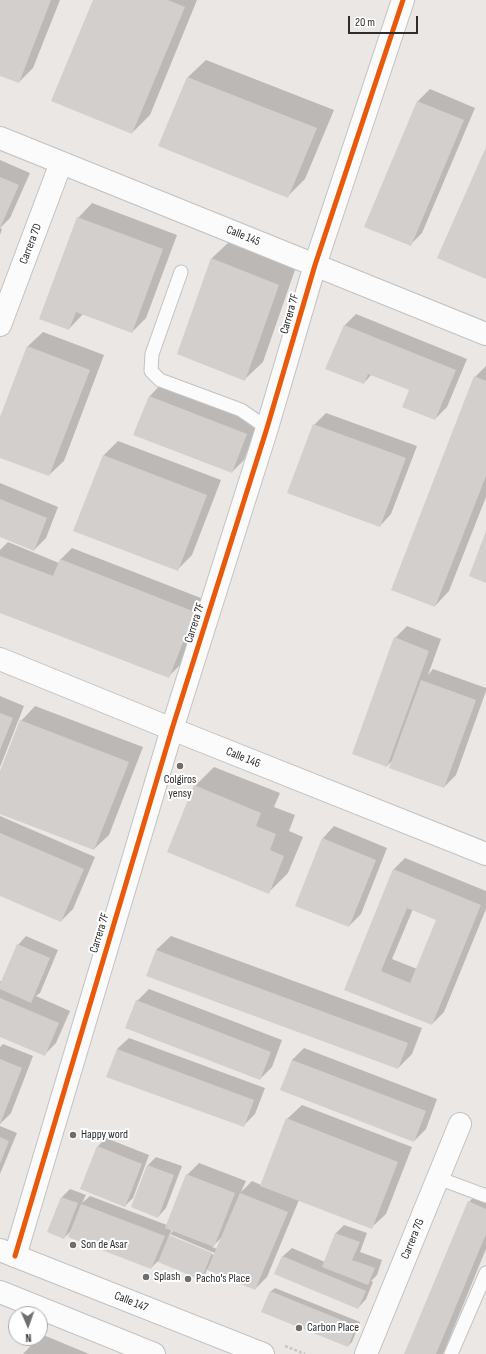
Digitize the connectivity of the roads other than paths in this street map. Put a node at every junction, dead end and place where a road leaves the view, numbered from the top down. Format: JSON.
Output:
{"nodes":[{"id":1,"x":403,"y":0,"type":"edge"},
{"id":2,"x":0,"y":138,"type":"edge"},
{"id":3,"x":61,"y":163,"type":"junction"},
{"id":4,"x":315,"y":265,"type":"junction"},
{"id":5,"x":181,"y":272,"type":"dead end"},
{"id":6,"x":0,"y":325,"type":"edge"},
{"id":7,"x":486,"y":334,"type":"edge"},
{"id":8,"x":267,"y":428,"type":"junction"},
{"id":9,"x":0,"y":659,"type":"edge"},
{"id":10,"x":172,"y":730,"type":"junction"},
{"id":11,"x":486,"y":854,"type":"edge"},
{"id":12,"x":460,"y":1124,"type":"dead end"},
{"id":13,"x":438,"y":1178,"type":"junction"},
{"id":14,"x":486,"y":1196,"type":"edge"},
{"id":15,"x":8,"y":1253,"type":"edge"},
{"id":16,"x":486,"y":1273,"type":"edge"},
{"id":17,"x":2,"y":1298,"type":"edge"},
{"id":18,"x":154,"y":1354,"type":"edge"},
{"id":19,"x":263,"y":1354,"type":"edge"},
{"id":20,"x":366,"y":1354,"type":"edge"},
{"id":21,"x":450,"y":1354,"type":"edge"}],
"edges":[{"from":1,"to":4,"type":"street","name":"Carrera 7F"},
{"from":2,"to":3,"type":"street","name":"Calle 145"},
{"from":3,"to":4,"type":"street","name":"Calle 145"},
{"from":3,"to":6,"type":"street","name":"Carrera 7D"},
{"from":4,"to":7,"type":"street","name":"Calle 145"},
{"from":4,"to":8,"type":"street","name":"Carrera 7F"},
{"from":5,"to":8,"type":"lane"},
{"from":8,"to":10,"type":"street","name":"Carrera 7F"},
{"from":9,"to":10,"type":"street","name":"Calle 146"},
{"from":10,"to":11,"type":"street","name":"Calle 146"},
{"from":10,"to":15,"type":"street","name":"Carrera 7F"},
{"from":12,"to":13,"type":"street","name":"Carrera 7G"},
{"from":13,"to":14,"type":"lane"},
{"from":13,"to":20,"type":"street","name":"Carrera 7G"},
{"from":15,"to":19,"type":"street","name":"Calle 147"},
{"from":16,"to":21,"type":"lane"},
{"from":17,"to":18,"type":"street"}]}
